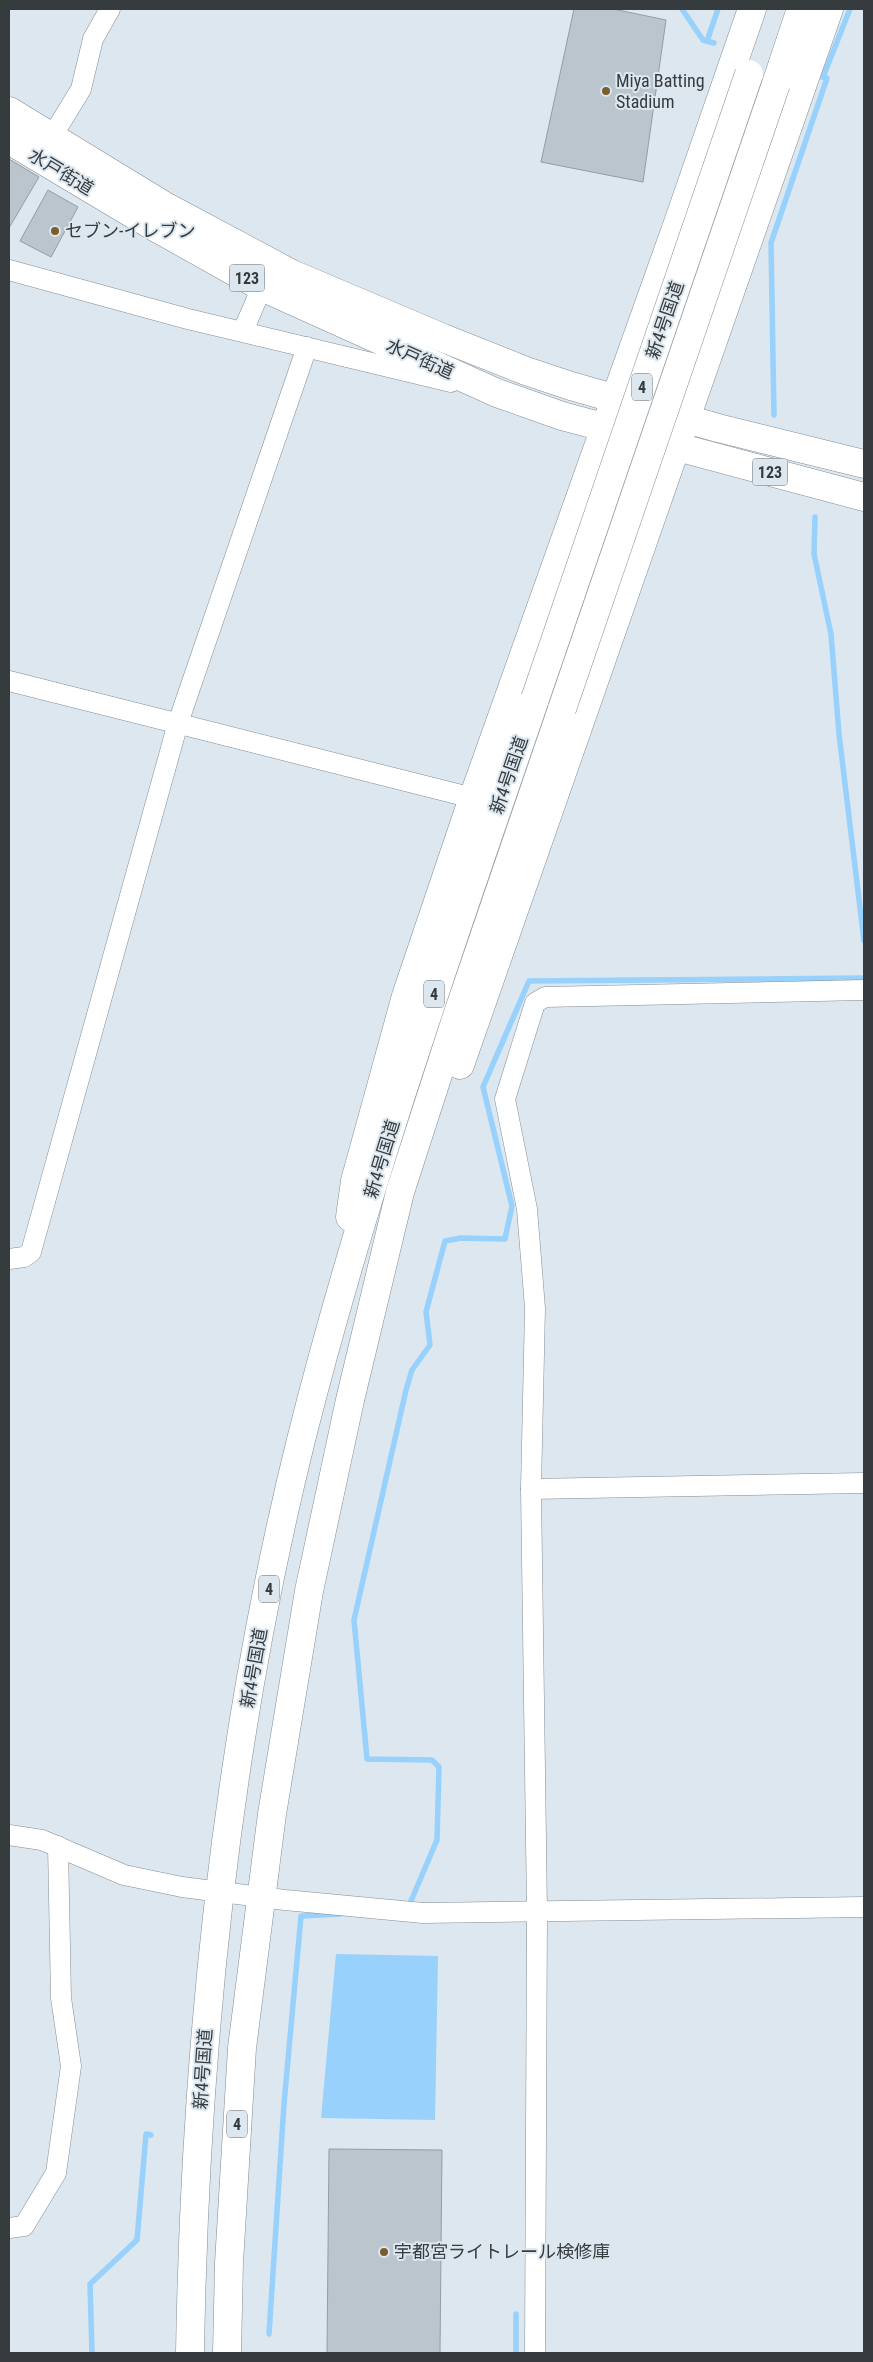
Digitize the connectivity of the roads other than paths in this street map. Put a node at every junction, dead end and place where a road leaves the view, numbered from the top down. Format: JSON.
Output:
{"nodes":[{"id":1,"x":110,"y":9,"type":"edge"},
{"id":2,"x":752,"y":9,"type":"edge"},
{"id":3,"x":771,"y":9,"type":"edge"},
{"id":4,"x":801,"y":9,"type":"edge"},
{"id":5,"x":829,"y":9,"type":"edge"},
{"id":6,"x":9,"y":111,"type":"edge"},
{"id":7,"x":9,"y":140,"type":"edge"},
{"id":8,"x":44,"y":149,"type":"junction"},
{"id":9,"x":9,"y":270,"type":"edge"},
{"id":10,"x":292,"y":274,"type":"junction"},
{"id":11,"x":262,"y":287,"type":"junction"},
{"id":12,"x":243,"y":331,"type":"junction"},
{"id":13,"x":307,"y":347,"type":"junction"},
{"id":14,"x":497,"y":394,"type":"junction"},
{"id":15,"x":615,"y":397,"type":"junction"},
{"id":16,"x":685,"y":419,"type":"junction"},
{"id":17,"x":605,"y":428,"type":"junction"},
{"id":18,"x":675,"y":446,"type":"junction"},
{"id":19,"x":864,"y":464,"type":"edge"},
{"id":20,"x":864,"y":497,"type":"edge"},
{"id":21,"x":9,"y":681,"type":"edge"},
{"id":22,"x":178,"y":723,"type":"junction"},
{"id":23,"x":473,"y":798,"type":"junction"},
{"id":24,"x":864,"y":990,"type":"edge"},
{"id":25,"x":9,"y":1259,"type":"edge"},
{"id":26,"x":340,"y":1290,"type":"junction"},
{"id":27,"x":376,"y":1298,"type":"junction"},
{"id":28,"x":864,"y":1483,"type":"edge"},
{"id":29,"x":531,"y":1489,"type":"junction"},
{"id":30,"x":9,"y":1835,"type":"edge"},
{"id":31,"x":58,"y":1846,"type":"junction"},
{"id":32,"x":219,"y":1892,"type":"junction"},
{"id":33,"x":260,"y":1897,"type":"junction"},
{"id":34,"x":864,"y":1907,"type":"edge"},
{"id":35,"x":537,"y":1912,"type":"junction"},
{"id":36,"x":9,"y":2228,"type":"edge"},
{"id":37,"x":190,"y":2353,"type":"edge"},
{"id":38,"x":227,"y":2353,"type":"edge"},
{"id":39,"x":535,"y":2353,"type":"edge"}],
"edges":[{"from":1,"to":8,"type":"street"},
{"from":2,"to":15,"type":"highway"},
{"from":3,"to":26,"type":"highway","name":"新4号国道","number":"4","bridge":true},
{"from":4,"to":27,"type":"highway","name":"新4号国道","number":"4","bridge":true},
{"from":5,"to":16,"type":"highway"},
{"from":6,"to":8,"type":"highway","name":"水戸街道","number":"123"},
{"from":7,"to":8,"type":"highway","name":"水戸街道","number":"123"},
{"from":8,"to":10,"type":"highway","name":"水戸街道","number":"123"},
{"from":8,"to":11,"type":"highway","name":"水戸街道","number":"123"},
{"from":9,"to":12,"type":"street"},
{"from":10,"to":11,"type":"street"},
{"from":10,"to":15,"type":"highway","name":"水戸街道","number":"123"},
{"from":11,"to":12,"type":"street"},
{"from":11,"to":14,"type":"highway","name":"水戸街道","number":"123"},
{"from":12,"to":13,"type":"street"},
{"from":13,"to":14,"type":"street"},
{"from":13,"to":22,"type":"street"},
{"from":14,"to":17,"type":"highway","name":"水戸街道","number":"123"},
{"from":15,"to":16,"type":"highway","name":"水戸街道","number":"123"},
{"from":15,"to":17,"type":"highway"},
{"from":16,"to":18,"type":"highway"},
{"from":16,"to":19,"type":"highway","name":"水戸街道","number":"123"},
{"from":17,"to":18,"type":"highway","name":"水戸街道","number":"123"},
{"from":17,"to":23,"type":"highway"},
{"from":18,"to":20,"type":"highway","name":"水戸街道","number":"123"},
{"from":18,"to":27,"type":"highway"},
{"from":21,"to":22,"type":"street"},
{"from":22,"to":23,"type":"street"},
{"from":22,"to":25,"type":"street"},
{"from":23,"to":26,"type":"highway"},
{"from":24,"to":29,"type":"street"},
{"from":26,"to":32,"type":"highway","name":"新4号国道","number":"4"},
{"from":27,"to":33,"type":"highway","name":"新4号国道","number":"4"},
{"from":28,"to":29,"type":"street"},
{"from":29,"to":35,"type":"street"},
{"from":30,"to":31,"type":"street"},
{"from":31,"to":32,"type":"street"},
{"from":31,"to":36,"type":"street"},
{"from":32,"to":33,"type":"street"},
{"from":32,"to":37,"type":"highway","name":"新4号国道","number":"4"},
{"from":33,"to":35,"type":"street"},
{"from":33,"to":38,"type":"highway","name":"新4号国道","number":"4"},
{"from":34,"to":35,"type":"street"},
{"from":35,"to":39,"type":"street"}]}
